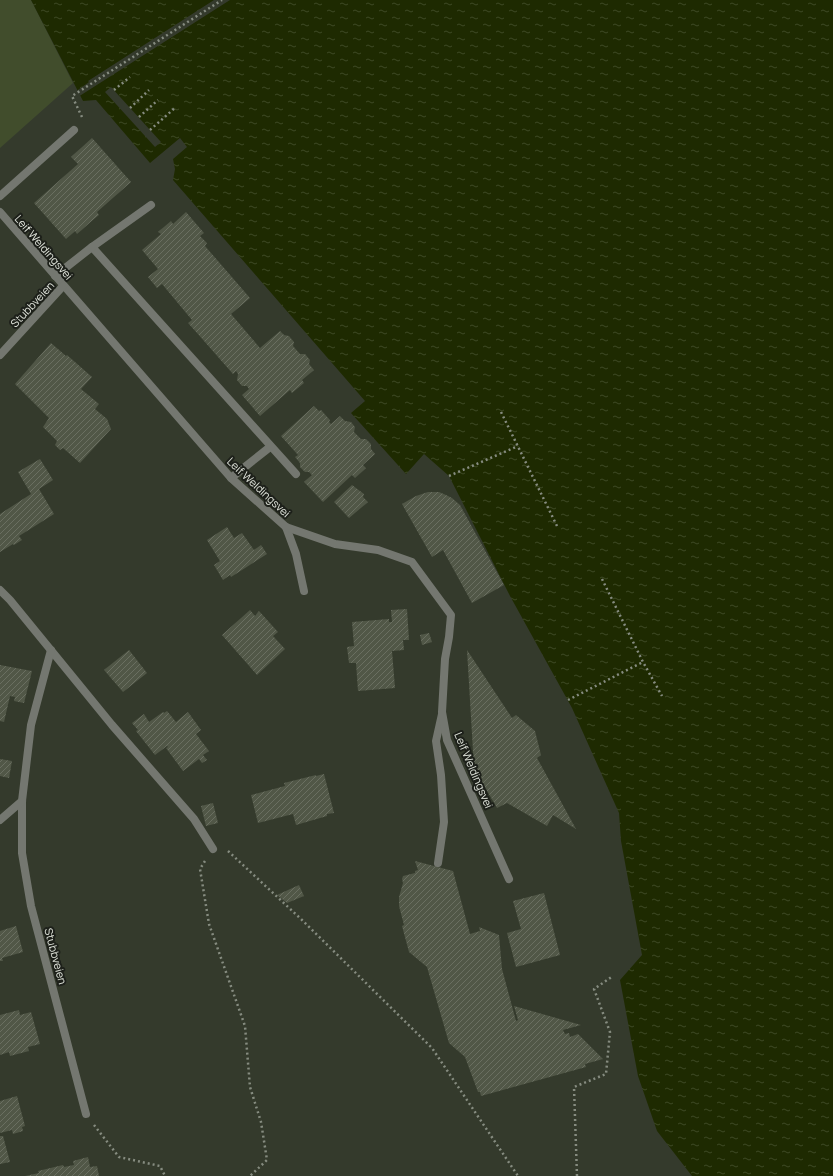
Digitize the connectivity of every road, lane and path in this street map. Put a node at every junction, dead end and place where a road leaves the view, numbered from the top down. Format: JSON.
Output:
{"nodes":[{"id":1,"x":222,"y":0,"type":"edge"},
{"id":2,"x":130,"y":77,"type":"dead end"},
{"id":3,"x":114,"y":90,"type":"dead end"},
{"id":4,"x":149,"y":90,"type":"dead end"},
{"id":5,"x":158,"y":100,"type":"dead end"},
{"id":6,"x":176,"y":107,"type":"dead end"},
{"id":7,"x":130,"y":108,"type":"dead end"},
{"id":8,"x":139,"y":117,"type":"dead end"},
{"id":9,"x":74,"y":130,"type":"joint"},
{"id":10,"x":150,"y":130,"type":"dead end"},
{"id":11,"x":0,"y":196,"type":"edge"},
{"id":12,"x":151,"y":204,"type":"dead end"},
{"id":13,"x":0,"y":212,"type":"edge"},
{"id":14,"x":92,"y":247,"type":"junction"},
{"id":15,"x":55,"y":276,"type":"junction"},
{"id":16,"x":63,"y":286,"type":"junction"},
{"id":17,"x":0,"y":355,"type":"edge"},
{"id":18,"x":501,"y":412,"type":"dead end"},
{"id":19,"x":518,"y":446,"type":"junction"},
{"id":20,"x":270,"y":447,"type":"junction"},
{"id":21,"x":296,"y":474,"type":"dead end"},
{"id":22,"x":449,"y":476,"type":"dead end"},
{"id":23,"x":231,"y":478,"type":"junction"},
{"id":24,"x":286,"y":526,"type":"junction"},
{"id":25,"x":558,"y":528,"type":"dead end"},
{"id":26,"x":602,"y":579,"type":"dead end"},
{"id":27,"x":0,"y":590,"type":"edge"},
{"id":28,"x":304,"y":591,"type":"dead end"},
{"id":29,"x":51,"y":650,"type":"junction"},
{"id":30,"x":643,"y":662,"type":"junction"},
{"id":31,"x":662,"y":696,"type":"dead end"},
{"id":32,"x":568,"y":700,"type":"dead end"},
{"id":33,"x":442,"y":712,"type":"junction"},
{"id":34,"x":22,"y":801,"type":"junction"},
{"id":35,"x":0,"y":820,"type":"edge"},
{"id":36,"x":213,"y":849,"type":"junction"},
{"id":37,"x":438,"y":863,"type":"dead end"},
{"id":38,"x":509,"y":879,"type":"dead end"},
{"id":39,"x":613,"y":976,"type":"dead end"},
{"id":40,"x":86,"y":1114,"type":"joint"},
{"id":41,"x":165,"y":1176,"type":"edge"},
{"id":42,"x":250,"y":1176,"type":"edge"},
{"id":43,"x":518,"y":1176,"type":"edge"},
{"id":44,"x":577,"y":1176,"type":"edge"}],
"edges":[{"from":1,"to":9,"type":"path"},
{"from":2,"to":3,"type":"path"},
{"from":4,"to":7,"type":"path"},
{"from":5,"to":8,"type":"path"},
{"from":6,"to":10,"type":"path"},
{"from":9,"to":11,"type":"street"},
{"from":12,"to":14,"type":"street"},
{"from":13,"to":15,"type":"street","name":"Leif Weldingsvei"},
{"from":14,"to":15,"type":"street"},
{"from":14,"to":20,"type":"street"},
{"from":15,"to":16,"type":"street","name":"Leif Weldingsvei"},
{"from":16,"to":17,"type":"street","name":"Stubbveien"},
{"from":16,"to":23,"type":"street","name":"Leif Weldingsvei"},
{"from":18,"to":19,"type":"path"},
{"from":19,"to":22,"type":"path"},
{"from":19,"to":25,"type":"path"},
{"from":20,"to":21,"type":"street"},
{"from":20,"to":23,"type":"street"},
{"from":23,"to":24,"type":"street","name":"Leif Weldingsvei"},
{"from":24,"to":28,"type":"street"},
{"from":24,"to":33,"type":"street","name":"Leif Weldingsvei"},
{"from":26,"to":30,"type":"path"},
{"from":27,"to":29,"type":"street"},
{"from":29,"to":34,"type":"street","name":"Stubbveien"},
{"from":29,"to":36,"type":"street"},
{"from":30,"to":31,"type":"path"},
{"from":30,"to":32,"type":"path"},
{"from":33,"to":37,"type":"street"},
{"from":33,"to":38,"type":"street","name":"Leif Weldingsvei"},
{"from":34,"to":35,"type":"street"},
{"from":34,"to":40,"type":"street","name":"Stubbveien"},
{"from":36,"to":42,"type":"path"},
{"from":36,"to":43,"type":"path"},
{"from":39,"to":44,"type":"path"},
{"from":40,"to":41,"type":"path"}]}
